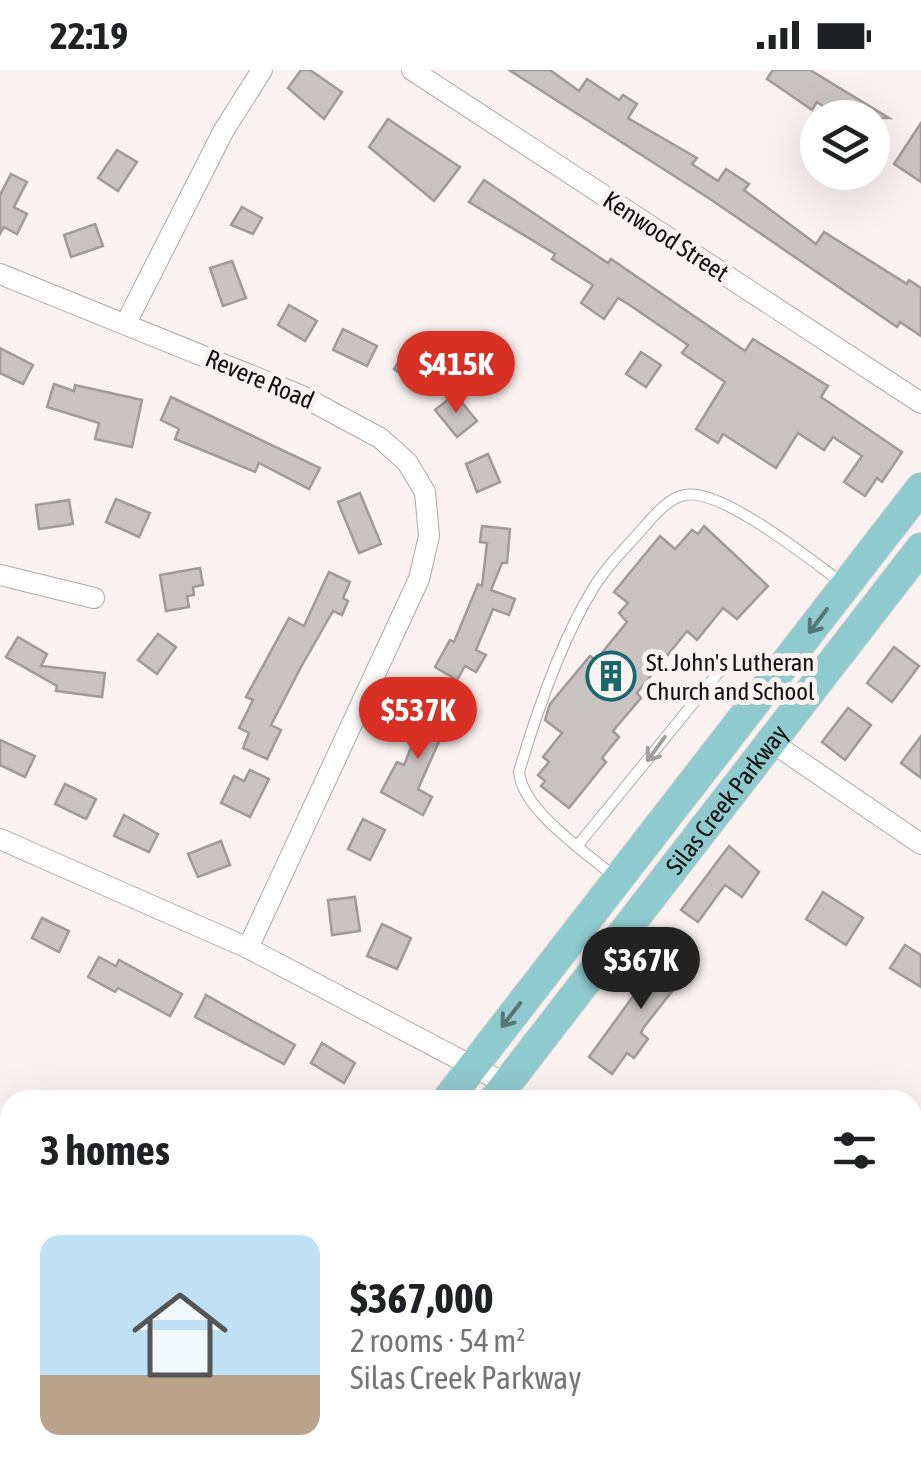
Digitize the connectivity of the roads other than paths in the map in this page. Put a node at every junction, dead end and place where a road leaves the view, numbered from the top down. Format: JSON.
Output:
{"nodes":[{"id":1,"x":262,"y":70,"type":"edge"},
{"id":2,"x":412,"y":70,"type":"edge"},
{"id":3,"x":0,"y":274,"type":"edge"},
{"id":4,"x":126,"y":323,"type":"junction"},
{"id":5,"x":921,"y":403,"type":"edge"},
{"id":6,"x":921,"y":488,"type":"edge"},
{"id":7,"x":921,"y":548,"type":"edge"},
{"id":8,"x":0,"y":575,"type":"edge"},
{"id":9,"x":846,"y":585,"type":"junction"},
{"id":10,"x":94,"y":598,"type":"dead end"},
{"id":11,"x":784,"y":665,"type":"junction"},
{"id":12,"x":770,"y":741,"type":"junction"},
{"id":13,"x":0,"y":838,"type":"edge"},
{"id":14,"x":921,"y":844,"type":"edge"},
{"id":15,"x":578,"y":845,"type":"junction"},
{"id":16,"x":616,"y":879,"type":"junction"},
{"id":17,"x":248,"y":948,"type":"junction"},
{"id":18,"x":474,"y":1064,"type":"junction"},
{"id":19,"x":454,"y":1090,"type":"edge"},
{"id":20,"x":498,"y":1090,"type":"edge"},
{"id":21,"x":502,"y":1090,"type":"edge"}],
"edges":[{"from":1,"to":4,"type":"street"},
{"from":2,"to":5,"type":"street","name":"Kenwood Street"},
{"from":3,"to":4,"type":"street","name":"Revere Road"},
{"from":4,"to":17,"type":"street","name":"Revere Road"},
{"from":6,"to":9,"type":"main road","name":"Silas Creek Parkway"},
{"from":7,"to":12,"type":"main road","name":"Silas Creek Parkway"},
{"from":8,"to":10,"type":"street"},
{"from":9,"to":11,"type":"main road","name":"Silas Creek Parkway","one_way":true},
{"from":9,"to":15,"type":"lane"},
{"from":11,"to":15,"type":"lane","one_way":true},
{"from":11,"to":16,"type":"main road","name":"Silas Creek Parkway"},
{"from":12,"to":14,"type":"street"},
{"from":12,"to":21,"type":"main road","name":"Silas Creek Parkway"},
{"from":13,"to":17,"type":"street"},
{"from":15,"to":16,"type":"lane"},
{"from":16,"to":18,"type":"main road","name":"Silas Creek Parkway","one_way":true},
{"from":17,"to":18,"type":"street"},
{"from":18,"to":19,"type":"main road","name":"Silas Creek Parkway"},
{"from":18,"to":20,"type":"street"}]}
